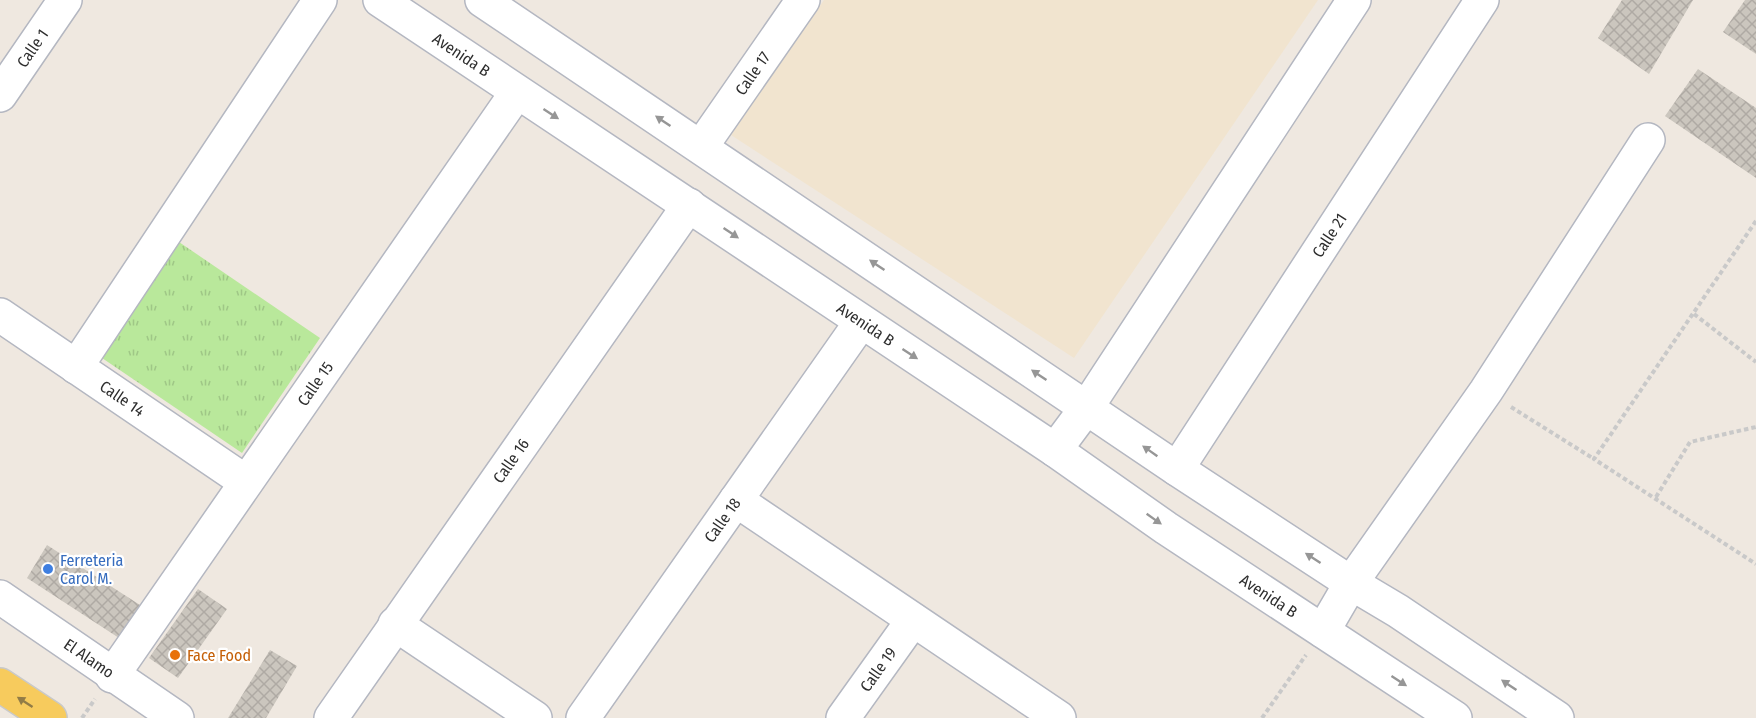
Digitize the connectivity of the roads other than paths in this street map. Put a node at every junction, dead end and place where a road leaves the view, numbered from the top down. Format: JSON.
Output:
{"nodes":[{"id":1,"x":65,"y":0,"type":"edge"},
{"id":2,"x":320,"y":0,"type":"edge"},
{"id":3,"x":380,"y":0,"type":"edge"},
{"id":4,"x":482,"y":0,"type":"edge"},
{"id":5,"x":803,"y":0,"type":"edge"},
{"id":6,"x":1354,"y":0,"type":"edge"},
{"id":7,"x":1482,"y":0,"type":"edge"},
{"id":8,"x":517,"y":92,"type":"junction"},
{"id":9,"x":0,"y":95,"type":"edge"},
{"id":10,"x":1648,"y":140,"type":"dead end"},
{"id":11,"x":701,"y":147,"type":"junction"},
{"id":12,"x":689,"y":205,"type":"junction"},
{"id":13,"x":0,"y":315,"type":"edge"},
{"id":14,"x":861,"y":322,"type":"junction"},
{"id":15,"x":76,"y":367,"type":"junction"},
{"id":16,"x":1087,"y":407,"type":"junction"},
{"id":17,"x":1055,"y":450,"type":"junction"},
{"id":18,"x":1177,"y":469,"type":"junction"},
{"id":19,"x":246,"y":482,"type":"junction"},
{"id":20,"x":736,"y":500,"type":"junction"},
{"id":21,"x":1351,"y":583,"type":"junction"},
{"id":22,"x":0,"y":597,"type":"edge"},
{"id":23,"x":913,"y":620,"type":"junction"},
{"id":24,"x":395,"y":624,"type":"junction"},
{"id":25,"x":1323,"y":631,"type":"junction"},
{"id":26,"x":112,"y":676,"type":"junction"},
{"id":27,"x":0,"y":685,"type":"edge"},
{"id":28,"x":50,"y":718,"type":"edge"},
{"id":29,"x":177,"y":718,"type":"edge"},
{"id":30,"x":331,"y":718,"type":"edge"},
{"id":31,"x":535,"y":718,"type":"edge"},
{"id":32,"x":582,"y":718,"type":"edge"},
{"id":33,"x":843,"y":718,"type":"edge"},
{"id":34,"x":1059,"y":718,"type":"edge"},
{"id":35,"x":1455,"y":718,"type":"edge"},
{"id":36,"x":1557,"y":718,"type":"edge"}],
"edges":[{"from":1,"to":9,"type":"street","name":"Calle 1"},
{"from":2,"to":15,"type":"street"},
{"from":3,"to":8,"type":"street","name":"Avenida B"},
{"from":11,"to":4,"type":"street","one_way":true},
{"from":5,"to":11,"type":"street","name":"Calle 17"},
{"from":6,"to":16,"type":"street"},
{"from":7,"to":18,"type":"street","name":"Calle 21"},
{"from":8,"to":12,"type":"street","name":"Avenida B","one_way":true},
{"from":8,"to":19,"type":"street","name":"Calle 15"},
{"from":10,"to":21,"type":"street"},
{"from":16,"to":11,"type":"street","one_way":true},
{"from":12,"to":14,"type":"street","name":"Avenida B","one_way":true},
{"from":12,"to":24,"type":"street","name":"Calle 16"},
{"from":13,"to":15,"type":"street","name":"Calle 14"},
{"from":14,"to":17,"type":"street","name":"Avenida B","one_way":true},
{"from":14,"to":20,"type":"street","name":"Calle 18"},
{"from":15,"to":19,"type":"street","name":"Calle 14"},
{"from":16,"to":17,"type":"street"},
{"from":18,"to":16,"type":"street","one_way":true},
{"from":17,"to":25,"type":"street","name":"Avenida B","one_way":true},
{"from":21,"to":18,"type":"street","one_way":true},
{"from":19,"to":26,"type":"street","name":"Calle 15"},
{"from":20,"to":23,"type":"street"},
{"from":20,"to":32,"type":"street","name":"Calle 18"},
{"from":21,"to":25,"type":"street"},
{"from":36,"to":21,"type":"street","one_way":true},
{"from":22,"to":26,"type":"street","name":"El Alamo"},
{"from":23,"to":33,"type":"street","name":"Calle 19"},
{"from":23,"to":34,"type":"street"},
{"from":24,"to":30,"type":"street","name":"Calle 16"},
{"from":24,"to":31,"type":"street"},
{"from":25,"to":35,"type":"street","name":"Avenida B","one_way":true},
{"from":26,"to":29,"type":"street","name":"El Alamo"},
{"from":28,"to":27,"type":"main road","one_way":true}]}
